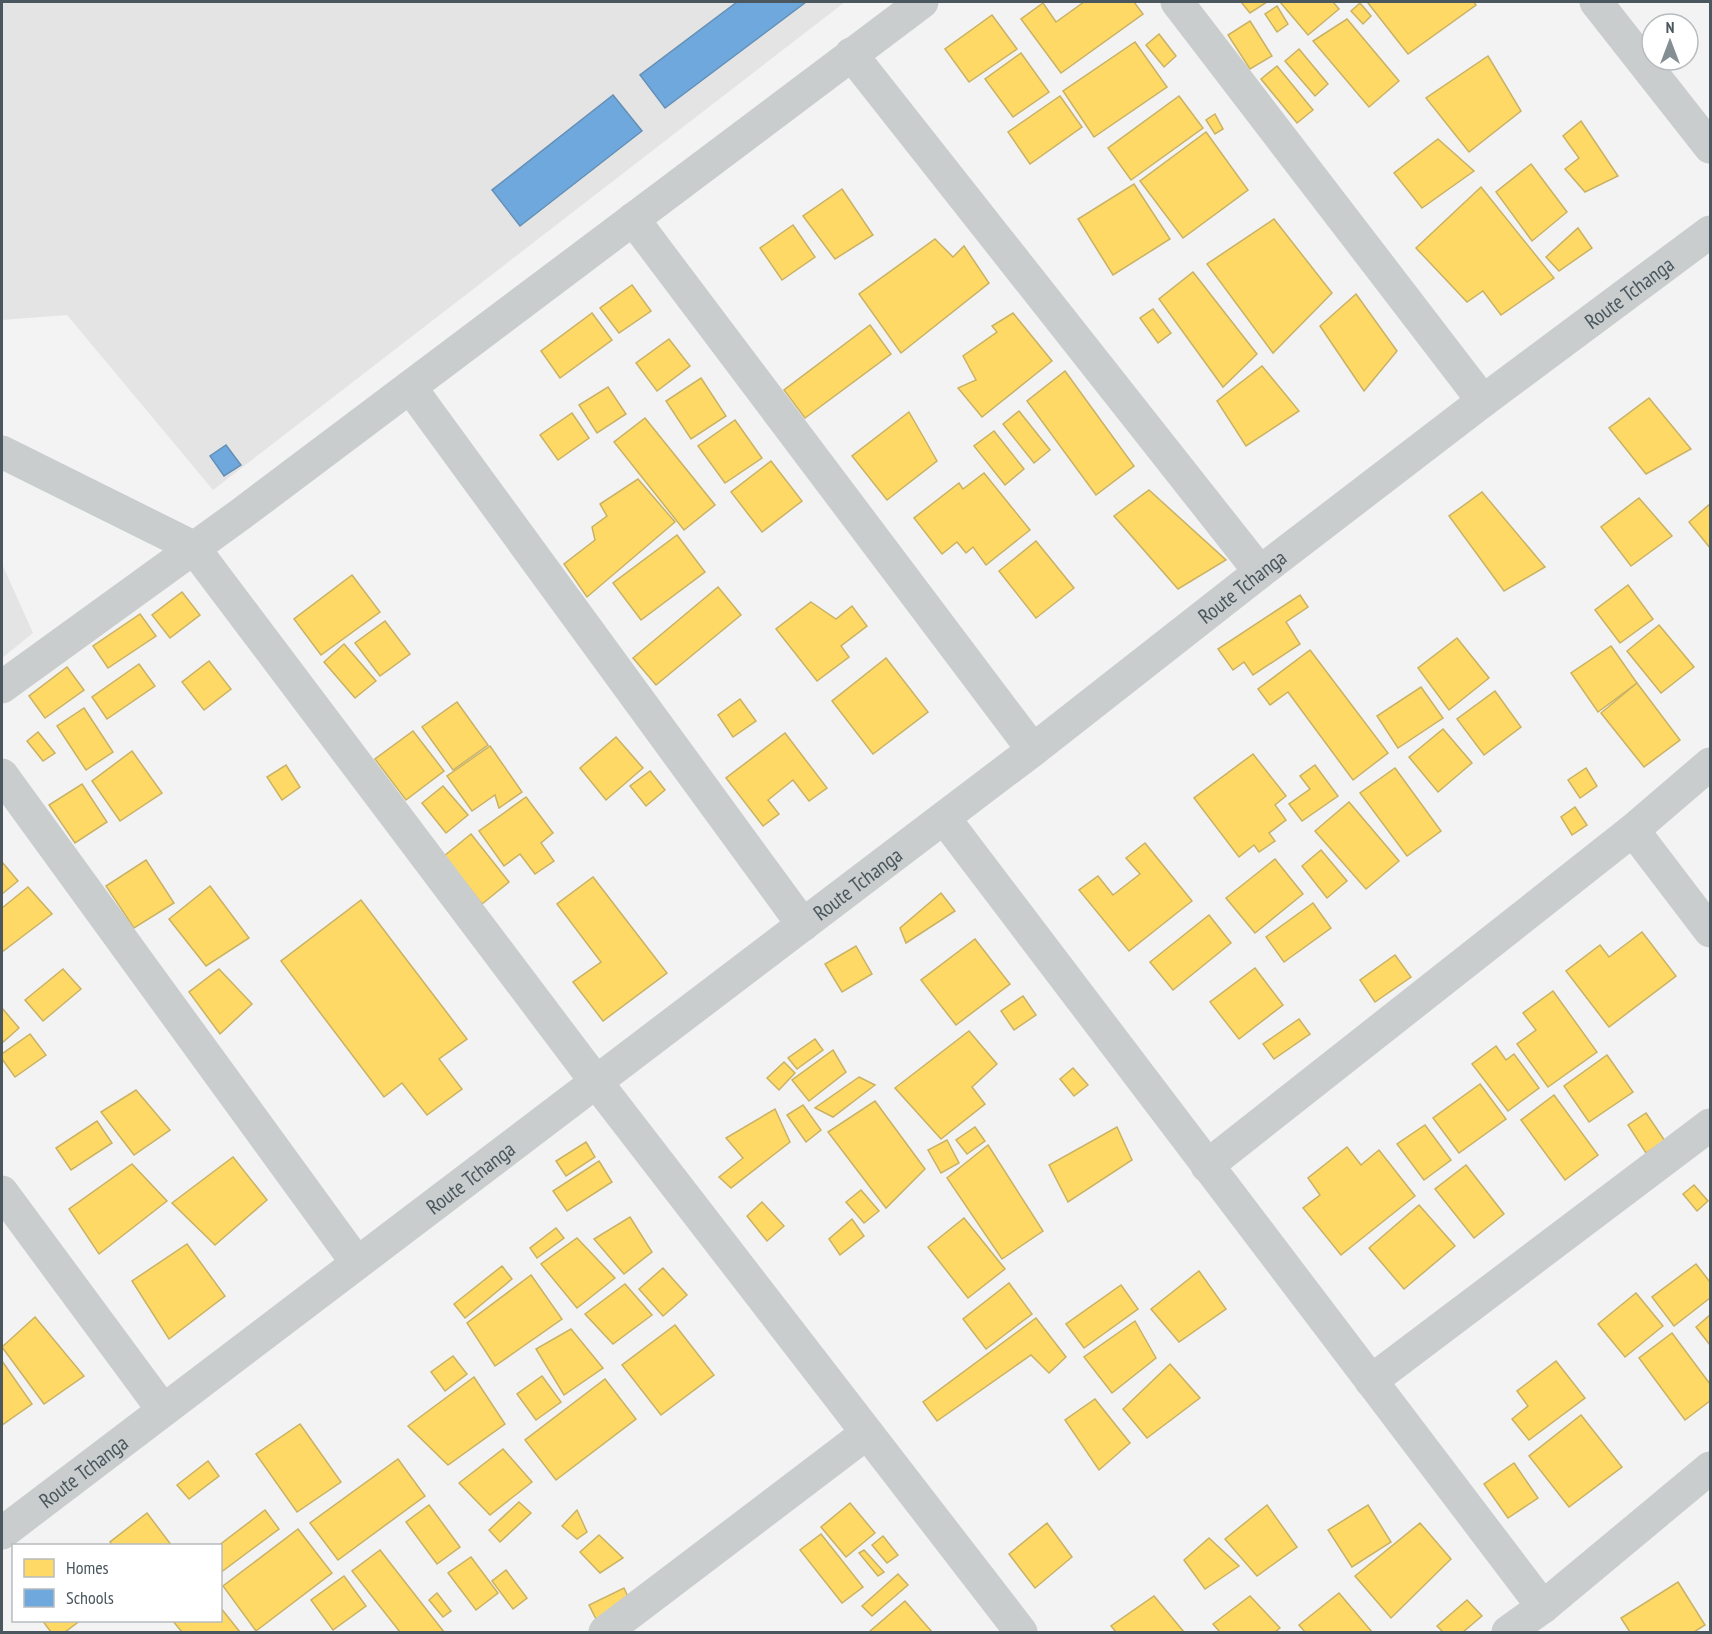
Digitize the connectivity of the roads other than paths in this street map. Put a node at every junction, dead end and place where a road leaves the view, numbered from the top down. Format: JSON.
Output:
{"nodes":[{"id":1,"x":922,"y":2,"type":"edge"},
{"id":2,"x":1177,"y":2,"type":"edge"},
{"id":3,"x":1596,"y":2,"type":"edge"},
{"id":4,"x":851,"y":54,"type":"junction"},
{"id":5,"x":1710,"y":147,"type":"edge"},
{"id":6,"x":633,"y":219,"type":"junction"},
{"id":7,"x":1710,"y":232,"type":"edge"},
{"id":8,"x":410,"y":387,"type":"junction"},
{"id":9,"x":1483,"y":401,"type":"junction"},
{"id":10,"x":2,"y":452,"type":"edge"},
{"id":11,"x":193,"y":547,"type":"junction"},
{"id":12,"x":1260,"y":572,"type":"junction"},
{"id":13,"x":2,"y":687,"type":"edge"},
{"id":14,"x":1033,"y":750,"type":"junction"},
{"id":15,"x":1710,"y":764,"type":"edge"},
{"id":16,"x":2,"y":775,"type":"edge"},
{"id":17,"x":944,"y":818,"type":"junction"},
{"id":18,"x":1633,"y":830,"type":"junction"},
{"id":19,"x":803,"y":925,"type":"junction"},
{"id":20,"x":1710,"y":931,"type":"edge"},
{"id":21,"x":597,"y":1083,"type":"junction"},
{"id":22,"x":1710,"y":1125,"type":"edge"},
{"id":23,"x":1208,"y":1167,"type":"junction"},
{"id":24,"x":2,"y":1192,"type":"edge"},
{"id":25,"x":357,"y":1263,"type":"junction"},
{"id":26,"x":1371,"y":1381,"type":"junction"},
{"id":27,"x":163,"y":1410,"type":"junction"},
{"id":28,"x":867,"y":1433,"type":"junction"},
{"id":29,"x":1710,"y":1468,"type":"edge"},
{"id":30,"x":2,"y":1533,"type":"edge"},
{"id":31,"x":1544,"y":1607,"type":"junction"},
{"id":32,"x":605,"y":1632,"type":"edge"},
{"id":33,"x":1021,"y":1632,"type":"edge"},
{"id":34,"x":1508,"y":1632,"type":"edge"}],
"edges":[{"from":1,"to":4,"type":"street"},
{"from":2,"to":9,"type":"street"},
{"from":3,"to":5,"type":"street"},
{"from":4,"to":6,"type":"street"},
{"from":4,"to":12,"type":"street"},
{"from":6,"to":8,"type":"street"},
{"from":6,"to":14,"type":"street"},
{"from":7,"to":9,"type":"street","name":"Route Tchanga"},
{"from":8,"to":11,"type":"street"},
{"from":8,"to":19,"type":"street"},
{"from":9,"to":12,"type":"street","name":"Route Tchanga"},
{"from":10,"to":11,"type":"street"},
{"from":11,"to":13,"type":"street"},
{"from":11,"to":21,"type":"street"},
{"from":12,"to":14,"type":"street","name":"Route Tchanga"},
{"from":14,"to":17,"type":"street","name":"Route Tchanga"},
{"from":15,"to":18,"type":"street"},
{"from":16,"to":25,"type":"street"},
{"from":17,"to":19,"type":"street","name":"Route Tchanga"},
{"from":17,"to":23,"type":"street"},
{"from":18,"to":20,"type":"street"},
{"from":18,"to":23,"type":"street"},
{"from":19,"to":21,"type":"street","name":"Route Tchanga"},
{"from":21,"to":25,"type":"street","name":"Route Tchanga"},
{"from":21,"to":28,"type":"street"},
{"from":22,"to":26,"type":"street"},
{"from":23,"to":26,"type":"street"},
{"from":24,"to":27,"type":"street"},
{"from":25,"to":27,"type":"street","name":"Route Tchanga"},
{"from":26,"to":31,"type":"street"},
{"from":27,"to":30,"type":"street","name":"Route Tchanga"},
{"from":28,"to":32,"type":"street"},
{"from":28,"to":33,"type":"street"},
{"from":29,"to":31,"type":"street"},
{"from":31,"to":34,"type":"street"}]}
